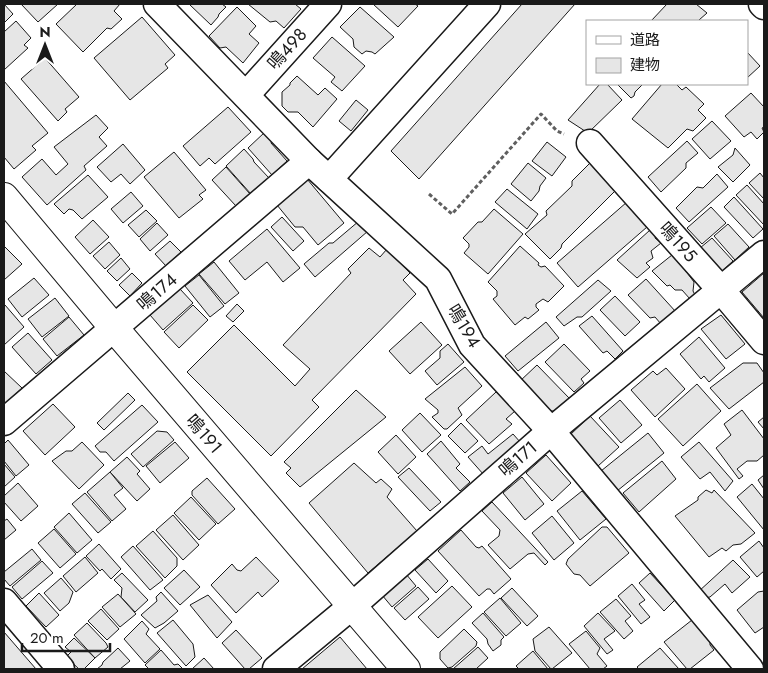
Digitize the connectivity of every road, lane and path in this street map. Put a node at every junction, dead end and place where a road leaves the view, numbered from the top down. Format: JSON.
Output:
{"nodes":[{"id":1,"x":158,"y":4,"type":"edge"},
{"id":2,"x":328,"y":4,"type":"edge"},
{"id":3,"x":487,"y":4,"type":"edge"},
{"id":4,"x":246,"y":95,"type":"junction"},
{"id":5,"x":590,"y":143,"type":"joint"},
{"id":6,"x":310,"y":161,"type":"junction"},
{"id":7,"x":329,"y":179,"type":"junction"},
{"id":8,"x":429,"y":194,"type":"dead end"},
{"id":9,"x":4,"y":197,"type":"edge"},
{"id":10,"x":764,"y":254,"type":"edge"},
{"id":11,"x":721,"y":290,"type":"junction"},
{"id":12,"x":114,"y":328,"type":"junction"},
{"id":13,"x":764,"y":341,"type":"edge"},
{"id":14,"x":4,"y":422,"type":"edge"},
{"id":15,"x":551,"y":431,"type":"junction"},
{"id":16,"x":4,"y":602,"type":"edge"},
{"id":17,"x":352,"y":606,"type":"junction"},
{"id":18,"x":61,"y":669,"type":"edge"},
{"id":19,"x":276,"y":669,"type":"edge"},
{"id":20,"x":406,"y":669,"type":"edge"},
{"id":21,"x":750,"y":669,"type":"edge"}],
"edges":[{"from":1,"to":4,"type":"street","name":"鳴194"},
{"from":2,"to":4,"type":"street","name":"鳴498"},
{"from":3,"to":7,"type":"street"},
{"from":4,"to":6,"type":"street","name":"鳴194"},
{"from":5,"to":8,"type":"path"},
{"from":5,"to":11,"type":"street","name":"鳴195"},
{"from":6,"to":7,"type":"street","name":"鳴194"},
{"from":6,"to":12,"type":"street","name":"鳴174"},
{"from":7,"to":15,"type":"street","name":"鳴194"},
{"from":9,"to":12,"type":"street","name":"鳴191"},
{"from":10,"to":11,"type":"street","name":"鳴171"},
{"from":11,"to":13,"type":"street","name":"鳴195"},
{"from":11,"to":15,"type":"street","name":"鳴171"},
{"from":12,"to":14,"type":"street","name":"鳴174"},
{"from":12,"to":17,"type":"street","name":"鳴191"},
{"from":15,"to":17,"type":"street","name":"鳴171"},
{"from":15,"to":21,"type":"street","name":"鳴194"},
{"from":16,"to":18,"type":"street"},
{"from":17,"to":19,"type":"street","name":"鳴171"},
{"from":17,"to":20,"type":"street","name":"鳴191"}]}
